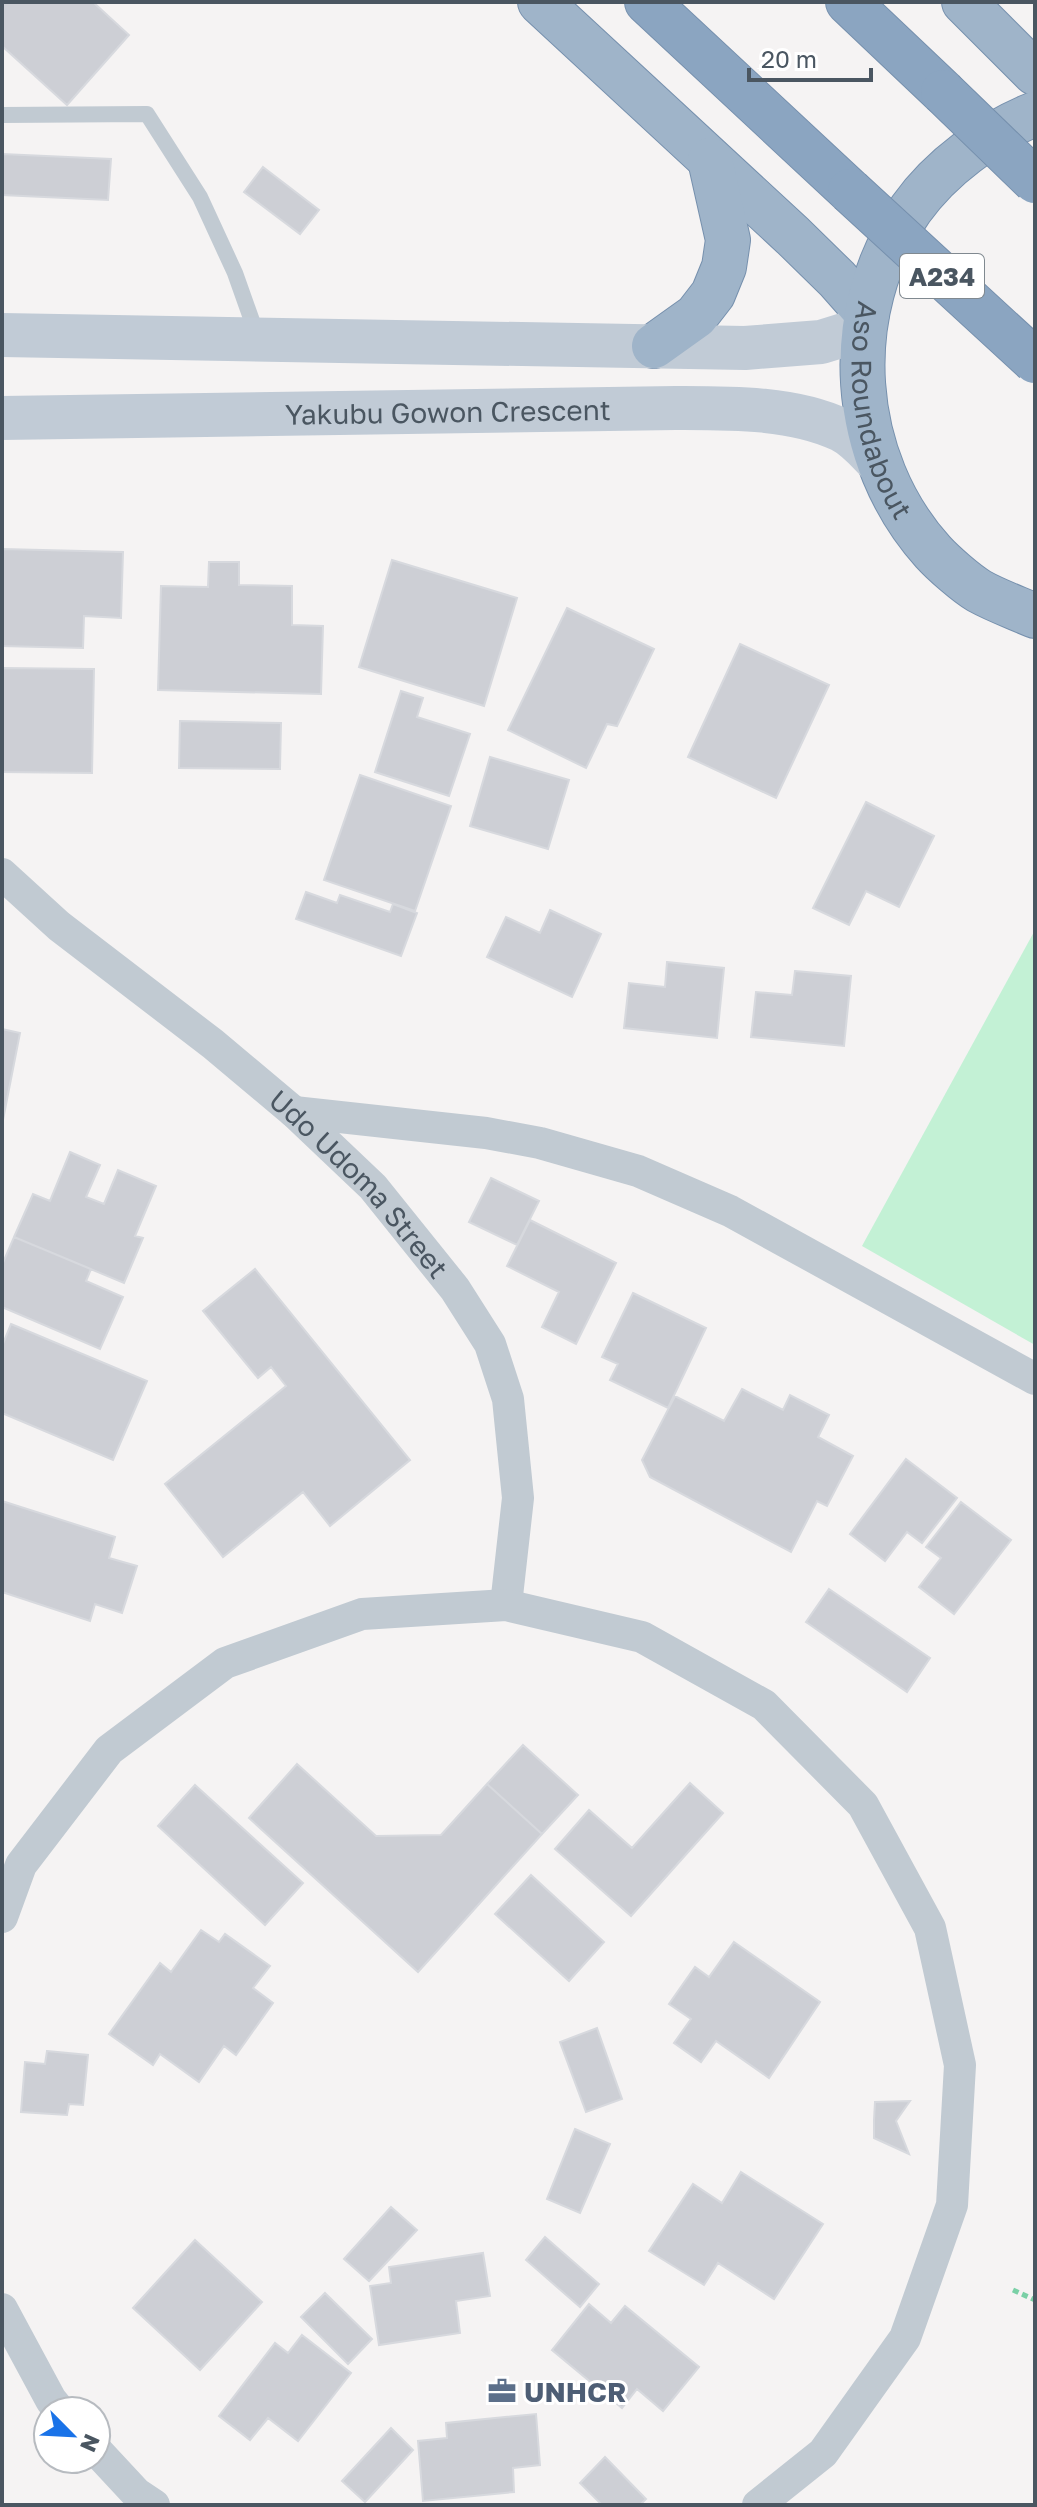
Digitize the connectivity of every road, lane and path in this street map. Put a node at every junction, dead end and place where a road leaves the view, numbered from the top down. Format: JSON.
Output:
{"nodes":[{"id":1,"x":540,"y":2,"type":"edge"},
{"id":2,"x":647,"y":2,"type":"edge"},
{"id":3,"x":848,"y":2,"type":"edge"},
{"id":4,"x":964,"y":2,"type":"edge"},
{"id":5,"x":1035,"y":73,"type":"edge"},
{"id":6,"x":1035,"y":114,"type":"edge"},
{"id":7,"x":2,"y":115,"type":"edge"},
{"id":8,"x":710,"y":160,"type":"junction"},
{"id":9,"x":1035,"y":181,"type":"edge"},
{"id":10,"x":867,"y":313,"type":"junction"},
{"id":11,"x":2,"y":335,"type":"edge"},
{"id":12,"x":259,"y":340,"type":"junction"},
{"id":13,"x":654,"y":346,"type":"junction"},
{"id":14,"x":1035,"y":361,"type":"edge"},
{"id":15,"x":2,"y":418,"type":"edge"},
{"id":16,"x":879,"y":463,"type":"junction"},
{"id":17,"x":1035,"y":616,"type":"edge"},
{"id":18,"x":2,"y":874,"type":"edge"},
{"id":19,"x":294,"y":1112,"type":"junction"},
{"id":20,"x":1035,"y":1379,"type":"edge"},
{"id":21,"x":506,"y":1605,"type":"junction"},
{"id":22,"x":2,"y":1917,"type":"edge"},
{"id":23,"x":1013,"y":2290,"type":"dead end"},
{"id":24,"x":1035,"y":2300,"type":"edge"},
{"id":25,"x":2,"y":2309,"type":"edge"},
{"id":26,"x":48,"y":2395,"type":"edge"},
{"id":27,"x":112,"y":2467,"type":"edge"},
{"id":28,"x":154,"y":2505,"type":"edge"},
{"id":29,"x":758,"y":2505,"type":"edge"}],
"edges":[{"from":1,"to":8,"type":"highway"},
{"from":2,"to":14,"type":"highway","number":"A234","bridge":true},
{"from":3,"to":9,"type":"highway","bridge":true},
{"from":4,"to":5,"type":"highway"},
{"from":6,"to":10,"type":"highway","name":"Aso Roundabout"},
{"from":7,"to":12,"type":"lane"},
{"from":8,"to":10,"type":"highway"},
{"from":8,"to":13,"type":"highway"},
{"from":10,"to":13,"type":"main road"},
{"from":10,"to":16,"type":"highway","name":"Aso Roundabout"},
{"from":11,"to":12,"type":"main road"},
{"from":12,"to":13,"type":"main road"},
{"from":15,"to":16,"type":"main road","name":"Yakubu Gowon Crescent"},
{"from":16,"to":17,"type":"highway","name":"Aso Roundabout"},
{"from":18,"to":19,"type":"street","name":"Udo Udoma Street"},
{"from":19,"to":20,"type":"street"},
{"from":19,"to":21,"type":"street","name":"Udo Udoma Street"},
{"from":21,"to":22,"type":"street"},
{"from":21,"to":29,"type":"street"},
{"from":23,"to":24,"type":"path"},
{"from":25,"to":26,"type":"street"},
{"from":27,"to":28,"type":"street"}]}
